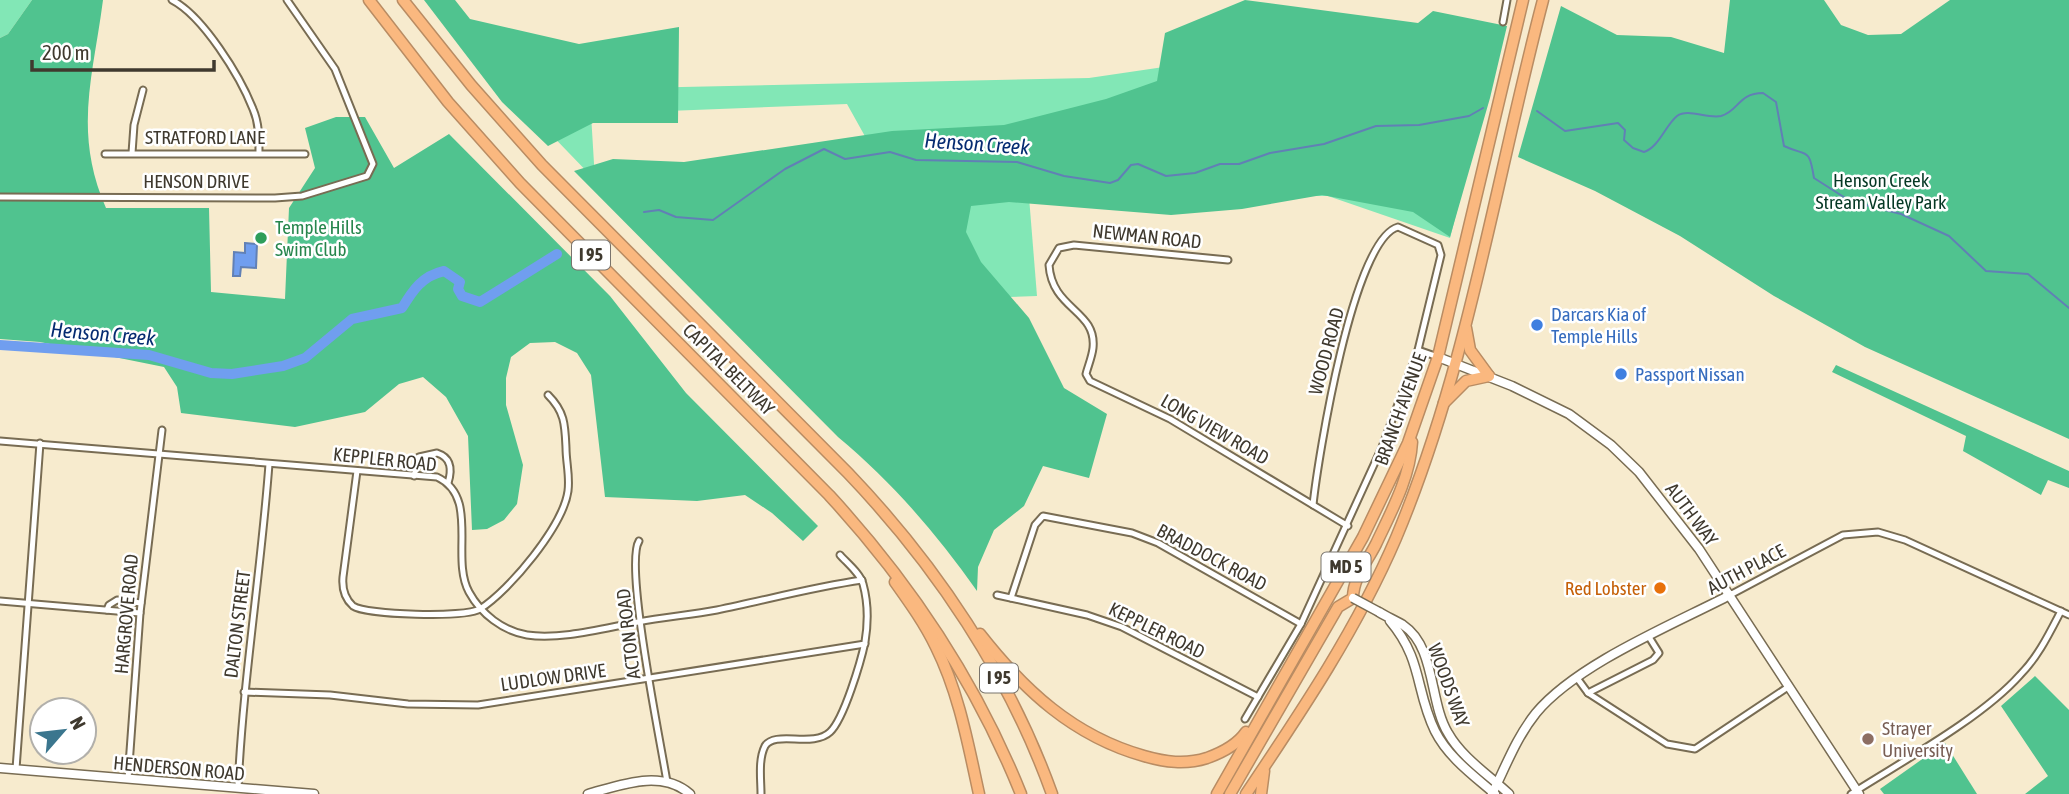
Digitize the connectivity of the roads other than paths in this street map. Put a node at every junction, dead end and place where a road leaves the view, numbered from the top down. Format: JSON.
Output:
{"nodes":[{"id":1,"x":172,"y":0,"type":"edge"},
{"id":2,"x":287,"y":0,"type":"edge"},
{"id":3,"x":369,"y":0,"type":"edge"},
{"id":4,"x":403,"y":0,"type":"edge"},
{"id":5,"x":1507,"y":0,"type":"edge"},
{"id":6,"x":1524,"y":0,"type":"edge"},
{"id":7,"x":1542,"y":0,"type":"edge"},
{"id":8,"x":1503,"y":22,"type":"dead end"},
{"id":9,"x":143,"y":90,"type":"dead end"},
{"id":10,"x":259,"y":152,"type":"junction"},
{"id":11,"x":132,"y":153,"type":"junction"},
{"id":12,"x":105,"y":154,"type":"dead end"},
{"id":13,"x":305,"y":154,"type":"dead end"},
{"id":14,"x":0,"y":198,"type":"edge"},
{"id":15,"x":1228,"y":260,"type":"dead end"},
{"id":16,"x":1466,"y":317,"type":"junction"},
{"id":17,"x":1418,"y":350,"type":"junction"},
{"id":18,"x":1092,"y":352,"type":"joint"},
{"id":19,"x":1438,"y":357,"type":"junction"},
{"id":20,"x":1454,"y":363,"type":"junction"},
{"id":21,"x":1489,"y":376,"type":"junction"},
{"id":22,"x":548,"y":395,"type":"dead end"},
{"id":23,"x":1441,"y":406,"type":"junction"},
{"id":24,"x":162,"y":430,"type":"dead end"},
{"id":25,"x":1413,"y":431,"type":"junction"},
{"id":26,"x":0,"y":441,"type":"edge"},
{"id":27,"x":40,"y":443,"type":"junction"},
{"id":28,"x":161,"y":452,"type":"junction"},
{"id":29,"x":269,"y":464,"type":"junction"},
{"id":30,"x":357,"y":471,"type":"junction"},
{"id":31,"x":414,"y":476,"type":"junction"},
{"id":32,"x":449,"y":483,"type":"junction"},
{"id":33,"x":829,"y":495,"type":"junction"},
{"id":34,"x":1312,"y":505,"type":"junction"},
{"id":35,"x":1348,"y":526,"type":"junction"},
{"id":36,"x":639,"y":541,"type":"dead end"},
{"id":37,"x":840,"y":555,"type":"dead end"},
{"id":38,"x":931,"y":570,"type":"junction"},
{"id":39,"x":862,"y":580,"type":"junction"},
{"id":40,"x":997,"y":595,"type":"dead end"},
{"id":41,"x":1353,"y":595,"type":"junction"},
{"id":42,"x":1730,"y":595,"type":"junction"},
{"id":43,"x":1011,"y":598,"type":"junction"},
{"id":44,"x":0,"y":601,"type":"edge"},
{"id":45,"x":141,"y":603,"type":"junction"},
{"id":46,"x":29,"y":604,"type":"junction"},
{"id":47,"x":480,"y":609,"type":"junction"},
{"id":48,"x":107,"y":610,"type":"junction"},
{"id":49,"x":2061,"y":611,"type":"junction"},
{"id":50,"x":140,"y":613,"type":"junction"},
{"id":51,"x":2069,"y":615,"type":"edge"},
{"id":52,"x":641,"y":621,"type":"junction"},
{"id":53,"x":1301,"y":624,"type":"junction"},
{"id":54,"x":1649,"y":637,"type":"junction"},
{"id":55,"x":865,"y":644,"type":"junction"},
{"id":56,"x":648,"y":676,"type":"junction"},
{"id":57,"x":1577,"y":678,"type":"junction"},
{"id":58,"x":1787,"y":687,"type":"junction"},
{"id":59,"x":244,"y":692,"type":"junction"},
{"id":60,"x":1588,"y":693,"type":"junction"},
{"id":61,"x":1258,"y":697,"type":"junction"},
{"id":62,"x":1271,"y":698,"type":"junction"},
{"id":63,"x":1244,"y":719,"type":"dead end"},
{"id":64,"x":1266,"y":764,"type":"junction"},
{"id":65,"x":0,"y":768,"type":"edge"},
{"id":66,"x":16,"y":769,"type":"junction"},
{"id":67,"x":128,"y":779,"type":"junction"},
{"id":68,"x":667,"y":782,"type":"junction"},
{"id":69,"x":238,"y":789,"type":"junction"},
{"id":70,"x":1494,"y":791,"type":"edge"},
{"id":71,"x":1858,"y":793,"type":"edge"},
{"id":72,"x":314,"y":794,"type":"edge"},
{"id":73,"x":588,"y":794,"type":"edge"},
{"id":74,"x":691,"y":794,"type":"edge"},
{"id":75,"x":761,"y":794,"type":"edge"},
{"id":76,"x":979,"y":794,"type":"edge"},
{"id":77,"x":1021,"y":794,"type":"edge"},
{"id":78,"x":1052,"y":794,"type":"edge"},
{"id":79,"x":1217,"y":794,"type":"edge"},
{"id":80,"x":1230,"y":794,"type":"edge"},
{"id":81,"x":1246,"y":794,"type":"edge"},
{"id":82,"x":1261,"y":794,"type":"edge"},
{"id":83,"x":1509,"y":794,"type":"edge"}],
"edges":[{"from":1,"to":10,"type":"street"},
{"from":2,"to":14,"type":"street","name":"HENSON DRIVE"},
{"from":3,"to":33,"type":"highway","name":"CAPITAL BELTWAY","number":"I 95"},
{"from":4,"to":38,"type":"highway","name":"CAPITAL BELTWAY","number":"I 95"},
{"from":5,"to":8,"type":"street"},
{"from":6,"to":19,"type":"highway","name":"BRANCH AVENUE","number":"MD 5"},
{"from":7,"to":16,"type":"highway","name":"BRANCH AVENUE","number":"MD 5"},
{"from":9,"to":11,"type":"street"},
{"from":10,"to":11,"type":"street","name":"STRATFORD LANE"},
{"from":10,"to":13,"type":"street","name":"STRATFORD LANE"},
{"from":11,"to":12,"type":"street","name":"STRATFORD LANE"},
{"from":15,"to":18,"type":"street","name":"NEWMAN ROAD"},
{"from":16,"to":20,"type":"highway","name":"BRANCH AVENUE","number":"MD 5"},
{"from":16,"to":21,"type":"highway"},
{"from":17,"to":19,"type":"street","name":"AUTH WAY"},
{"from":17,"to":34,"type":"street","name":"WOOD ROAD"},
{"from":17,"to":35,"type":"street"},
{"from":18,"to":34,"type":"street","name":"LONG VIEW ROAD"},
{"from":19,"to":20,"type":"street","name":"AUTH WAY"},
{"from":19,"to":25,"type":"highway","name":"BRANCH AVENUE","number":"MD 5"},
{"from":20,"to":21,"type":"street","name":"AUTH WAY"},
{"from":20,"to":23,"type":"highway","name":"BRANCH AVENUE","number":"MD 5"},
{"from":21,"to":23,"type":"highway"},
{"from":21,"to":42,"type":"street","name":"AUTH WAY"},
{"from":22,"to":47,"type":"street"},
{"from":23,"to":64,"type":"highway","name":"BRANCH AVENUE","number":"MD 5"},
{"from":24,"to":28,"type":"street","name":"HARGROVE ROAD"},
{"from":25,"to":41,"type":"highway"},
{"from":25,"to":62,"type":"highway","name":"BRANCH AVENUE","number":"MD 5"},
{"from":26,"to":27,"type":"street","name":"KEPPLER ROAD"},
{"from":27,"to":28,"type":"street","name":"KEPPLER ROAD"},
{"from":27,"to":46,"type":"street"},
{"from":28,"to":29,"type":"street","name":"KEPPLER ROAD"},
{"from":28,"to":45,"type":"street","name":"HARGROVE ROAD"},
{"from":29,"to":30,"type":"street","name":"KEPPLER ROAD"},
{"from":29,"to":59,"type":"street","name":"DALTON STREET"},
{"from":30,"to":31,"type":"street","name":"KEPPLER ROAD"},
{"from":30,"to":47,"type":"street"},
{"from":31,"to":32,"type":"street","name":"KEPPLER ROAD"},
{"from":31,"to":32,"type":"street"},
{"from":32,"to":47,"type":"street","name":"KEPPLER ROAD"},
{"from":33,"to":76,"type":"highway"},
{"from":33,"to":77,"type":"highway","name":"CAPITAL BELTWAY","number":"I 95"},
{"from":34,"to":35,"type":"street","name":"LONG VIEW ROAD"},
{"from":35,"to":53,"type":"street"},
{"from":36,"to":52,"type":"street","name":"ACTON ROAD"},
{"from":37,"to":39,"type":"street"},
{"from":38,"to":62,"type":"highway"},
{"from":38,"to":78,"type":"highway","name":"CAPITAL BELTWAY","number":"I 95"},
{"from":39,"to":52,"type":"street","name":"KEPPLER ROAD"},
{"from":39,"to":55,"type":"street"},
{"from":40,"to":43,"type":"street","name":"KEPPLER ROAD"},
{"from":41,"to":70,"type":"street","name":"WOODS WAY","bridge":true},
{"from":41,"to":80,"type":"highway"},
{"from":42,"to":49,"type":"street","name":"AUTH PLACE"},
{"from":42,"to":54,"type":"street","name":"AUTH PLACE"},
{"from":42,"to":58,"type":"street","name":"AUTH WAY"},
{"from":43,"to":53,"type":"street","name":"BRADDOCK ROAD"},
{"from":43,"to":61,"type":"street","name":"KEPPLER ROAD"},
{"from":44,"to":46,"type":"street"},
{"from":45,"to":48,"type":"street"},
{"from":45,"to":50,"type":"street","name":"HARGROVE ROAD"},
{"from":46,"to":48,"type":"street"},
{"from":46,"to":66,"type":"street"},
{"from":47,"to":52,"type":"street","name":"KEPPLER ROAD"},
{"from":48,"to":50,"type":"street"},
{"from":49,"to":51,"type":"street","name":"AUTH PLACE"},
{"from":49,"to":71,"type":"street"},
{"from":50,"to":67,"type":"street","name":"HARGROVE ROAD"},
{"from":52,"to":56,"type":"street","name":"ACTON ROAD"},
{"from":53,"to":61,"type":"street"},
{"from":54,"to":57,"type":"street","name":"AUTH PLACE"},
{"from":54,"to":60,"type":"street"},
{"from":55,"to":56,"type":"street","name":"LUDLOW DRIVE"},
{"from":55,"to":75,"type":"street"},
{"from":56,"to":59,"type":"street","name":"LUDLOW DRIVE"},
{"from":56,"to":68,"type":"street","name":"ACTON ROAD"},
{"from":57,"to":60,"type":"street"},
{"from":57,"to":70,"type":"street","name":"AUTH PLACE"},
{"from":58,"to":60,"type":"street"},
{"from":58,"to":71,"type":"street","name":"AUTH WAY"},
{"from":59,"to":69,"type":"street","name":"DALTON STREET"},
{"from":61,"to":63,"type":"street"},
{"from":62,"to":79,"type":"highway","name":"BRANCH AVENUE","number":"MD 5"},
{"from":64,"to":81,"type":"highway","name":"BRANCH AVENUE","number":"MD 5"},
{"from":64,"to":82,"type":"highway"},
{"from":65,"to":66,"type":"street","name":"HENDERSON ROAD"},
{"from":66,"to":67,"type":"street","name":"HENDERSON ROAD"},
{"from":67,"to":69,"type":"street","name":"HENDERSON ROAD"},
{"from":68,"to":73,"type":"street"},
{"from":68,"to":74,"type":"street"},
{"from":69,"to":72,"type":"street","name":"HENDERSON ROAD"},
{"from":70,"to":83,"type":"street","name":"WOODS WAY"}]}
